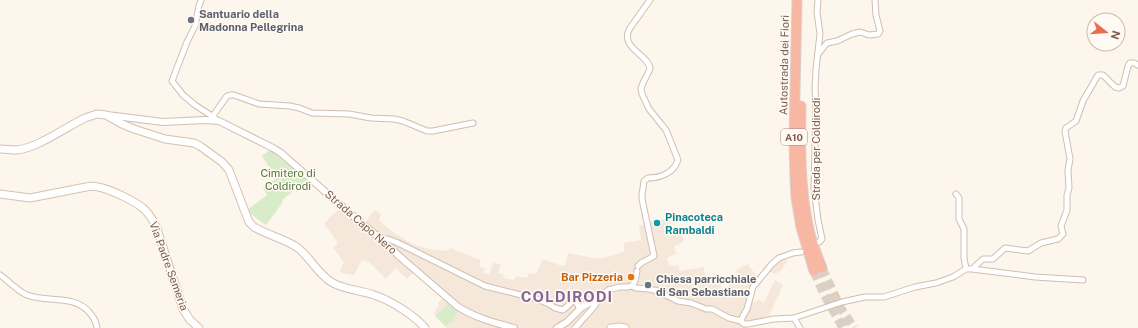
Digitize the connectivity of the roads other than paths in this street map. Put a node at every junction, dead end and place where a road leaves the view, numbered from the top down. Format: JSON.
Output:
{"nodes":[{"id":1,"x":202,"y":0,"type":"edge"},
{"id":2,"x":650,"y":0,"type":"edge"},
{"id":3,"x":797,"y":0,"type":"edge"},
{"id":4,"x":803,"y":0,"type":"edge"},
{"id":5,"x":818,"y":0,"type":"edge"},
{"id":6,"x":875,"y":0,"type":"edge"},
{"id":7,"x":818,"y":54,"type":"junction"},
{"id":8,"x":1138,"y":65,"type":"edge"},
{"id":9,"x":106,"y":115,"type":"junction"},
{"id":10,"x":212,"y":118,"type":"junction"},
{"id":11,"x":473,"y":123,"type":"dead end"},
{"id":12,"x":0,"y":149,"type":"edge"},
{"id":13,"x":0,"y":194,"type":"edge"},
{"id":14,"x":956,"y":194,"type":"dead end"},
{"id":15,"x":382,"y":240,"type":"junction"},
{"id":16,"x":819,"y":242,"type":"dead end"},
{"id":17,"x":801,"y":252,"type":"dead end"},
{"id":18,"x":969,"y":269,"type":"junction"},
{"id":19,"x":0,"y":275,"type":"edge"},
{"id":20,"x":1083,"y":280,"type":"dead end"},
{"id":21,"x":632,"y":286,"type":"junction"},
{"id":22,"x":609,"y":290,"type":"joint"},
{"id":23,"x":599,"y":298,"type":"junction"},
{"id":24,"x":580,"y":309,"type":"junction"},
{"id":25,"x":794,"y":318,"type":"junction"},
{"id":26,"x":741,"y":321,"type":"junction"},
{"id":27,"x":97,"y":328,"type":"edge"},
{"id":28,"x":199,"y":328,"type":"edge"},
{"id":29,"x":425,"y":328,"type":"edge"},
{"id":30,"x":514,"y":328,"type":"edge"},
{"id":31,"x":557,"y":328,"type":"edge"},
{"id":32,"x":575,"y":328,"type":"edge"},
{"id":33,"x":611,"y":328,"type":"edge"},
{"id":34,"x":624,"y":328,"type":"edge"},
{"id":35,"x":800,"y":328,"type":"edge"}],
"edges":[{"from":1,"to":10,"type":"street"},
{"from":2,"to":21,"type":"street"},
{"from":3,"to":4,"type":"highway","name":"Autostrada dei Fiori","number":"A10"},
{"from":5,"to":7,"type":"street","name":"Strada per Coldirodi"},
{"from":6,"to":7,"type":"street"},
{"from":7,"to":16,"type":"street","name":"Strada per Coldirodi"},
{"from":8,"to":18,"type":"street"},
{"from":9,"to":10,"type":"street","name":"Strada Capo Nero"},
{"from":9,"to":12,"type":"main road","name":"Strada Capo Nero"},
{"from":9,"to":29,"type":"main road"},
{"from":10,"to":11,"type":"street"},
{"from":10,"to":15,"type":"street","name":"Strada Capo Nero"},
{"from":13,"to":28,"type":"main road","name":"Via Padre Semeria"},
{"from":14,"to":18,"type":"street"},
{"from":15,"to":24,"type":"street"},
{"from":15,"to":30,"type":"street","name":"Strada Capo Nero"},
{"from":17,"to":26,"type":"street"},
{"from":18,"to":20,"type":"street"},
{"from":18,"to":25,"type":"street"},
{"from":19,"to":27,"type":"street"},
{"from":21,"to":22,"type":"street"},
{"from":21,"to":26,"type":"street"},
{"from":22,"to":23,"type":"street"},
{"from":23,"to":24,"type":"street"},
{"from":23,"to":32,"type":"street"},
{"from":24,"to":31,"type":"street"},
{"from":25,"to":26,"type":"street"},
{"from":25,"to":35,"type":"street"},
{"from":33,"to":34,"type":"main road"}]}
